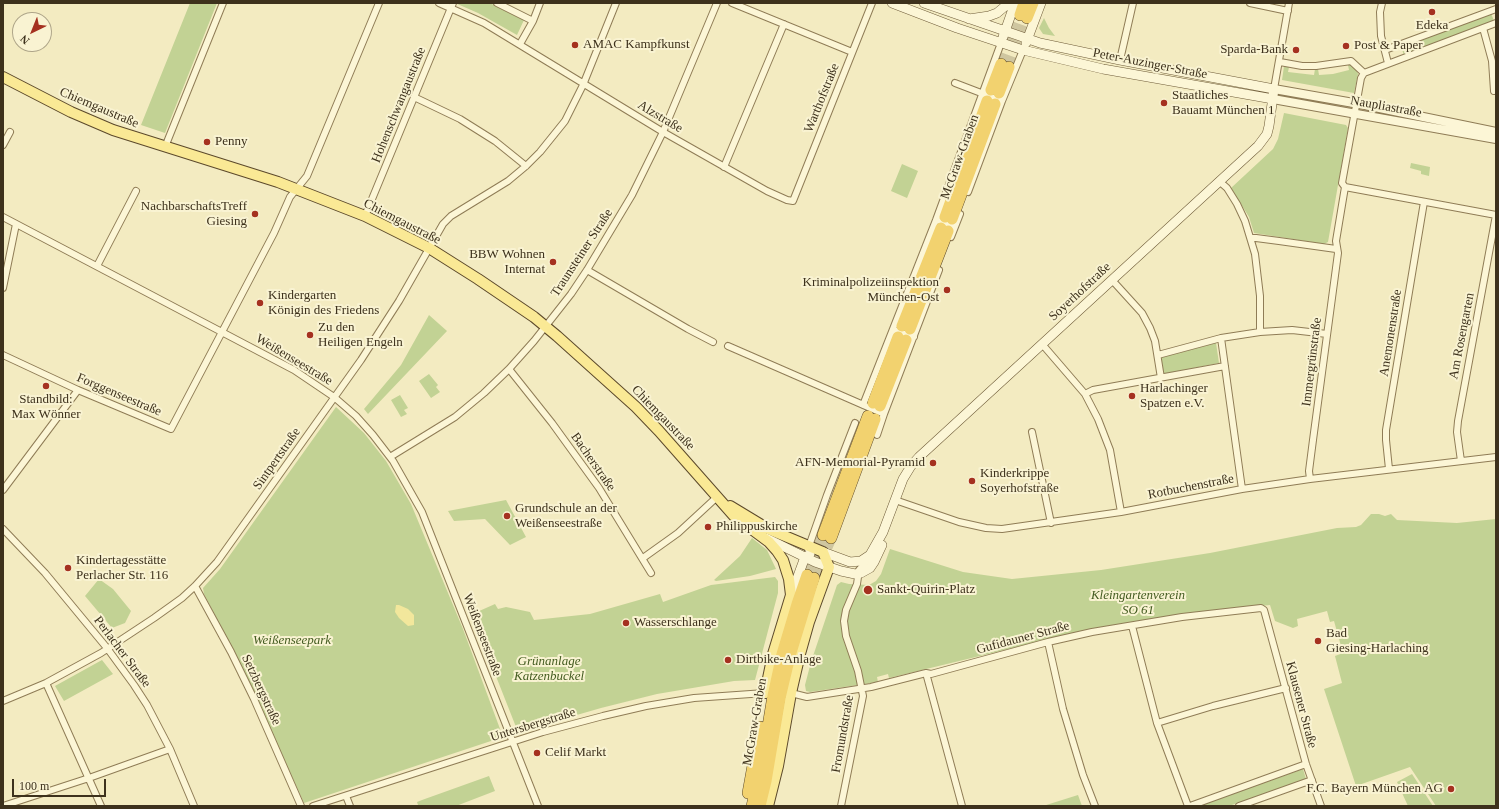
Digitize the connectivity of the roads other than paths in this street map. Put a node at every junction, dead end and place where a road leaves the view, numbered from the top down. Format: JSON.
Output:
{"nodes":[{"id":1,"x":223,"y":3,"type":"edge"},
{"id":2,"x":379,"y":3,"type":"edge"},
{"id":3,"x":439,"y":3,"type":"edge"},
{"id":4,"x":497,"y":3,"type":"edge"},
{"id":5,"x":540,"y":3,"type":"edge"},
{"id":6,"x":616,"y":3,"type":"edge"},
{"id":7,"x":717,"y":3,"type":"edge"},
{"id":8,"x":732,"y":3,"type":"edge"},
{"id":9,"x":872,"y":3,"type":"edge"},
{"id":10,"x":892,"y":3,"type":"edge"},
{"id":11,"x":924,"y":3,"type":"edge"},
{"id":12,"x":1009,"y":3,"type":"edge"},
{"id":13,"x":1015,"y":3,"type":"edge"},
{"id":14,"x":1024,"y":3,"type":"edge"},
{"id":15,"x":1033,"y":3,"type":"edge"},
{"id":16,"x":1042,"y":3,"type":"edge"},
{"id":17,"x":1134,"y":3,"type":"edge"},
{"id":18,"x":1250,"y":3,"type":"edge"},
{"id":19,"x":1289,"y":3,"type":"edge"},
{"id":20,"x":1382,"y":3,"type":"edge"},
{"id":21,"x":452,"y":5,"type":"edge"},
{"id":22,"x":1496,"y":8,"type":"edge"},
{"id":23,"x":1288,"y":11,"type":"junction"},
{"id":24,"x":967,"y":19,"type":"junction"},
{"id":25,"x":532,"y":21,"type":"junction"},
{"id":26,"x":1496,"y":23,"type":"edge"},
{"id":27,"x":784,"y":24,"type":"junction"},
{"id":28,"x":1483,"y":28,"type":"junction"},
{"id":29,"x":1005,"y":32,"type":"junction"},
{"id":30,"x":1028,"y":39,"type":"junction"},
{"id":31,"x":1001,"y":43,"type":"junction"},
{"id":32,"x":520,"y":44,"type":"junction"},
{"id":33,"x":1023,"y":50,"type":"junction"},
{"id":34,"x":1385,"y":50,"type":"junction"},
{"id":35,"x":852,"y":52,"type":"junction"},
{"id":36,"x":1120,"y":60,"type":"junction"},
{"id":37,"x":1280,"y":62,"type":"junction"},
{"id":38,"x":1388,"y":63,"type":"junction"},
{"id":39,"x":1005,"y":66,"type":"tunnel mouth"},
{"id":40,"x":1364,"y":73,"type":"junction"},
{"id":41,"x":3,"y":77,"type":"edge"},
{"id":42,"x":955,"y":82,"type":"dead end"},
{"id":43,"x":583,"y":85,"type":"junction"},
{"id":44,"x":1274,"y":88,"type":"junction"},
{"id":45,"x":1494,"y":91,"type":"dead end"},
{"id":46,"x":414,"y":97,"type":"junction"},
{"id":47,"x":993,"y":97,"type":"junction"},
{"id":48,"x":1273,"y":100,"type":"junction"},
{"id":49,"x":1356,"y":104,"type":"junction"},
{"id":50,"x":1354,"y":114,"type":"junction"},
{"id":51,"x":10,"y":132,"type":"dead end"},
{"id":52,"x":663,"y":132,"type":"junction"},
{"id":53,"x":1496,"y":132,"type":"edge"},
{"id":54,"x":1496,"y":140,"type":"edge"},
{"id":55,"x":3,"y":145,"type":"edge"},
{"id":56,"x":164,"y":147,"type":"junction"},
{"id":57,"x":526,"y":166,"type":"junction"},
{"id":58,"x":724,"y":167,"type":"junction"},
{"id":59,"x":1220,"y":181,"type":"junction"},
{"id":60,"x":1345,"y":187,"type":"junction"},
{"id":61,"x":296,"y":189,"type":"junction"},
{"id":62,"x":136,"y":191,"type":"dead end"},
{"id":63,"x":793,"y":201,"type":"joint"},
{"id":64,"x":1424,"y":202,"type":"junction"},
{"id":65,"x":1496,"y":215,"type":"edge"},
{"id":66,"x":365,"y":216,"type":"junction"},
{"id":67,"x":3,"y":217,"type":"edge"},
{"id":68,"x":16,"y":224,"type":"junction"},
{"id":69,"x":946,"y":224,"type":"junction"},
{"id":70,"x":1251,"y":238,"type":"junction"},
{"id":71,"x":428,"y":248,"type":"junction"},
{"id":72,"x":1336,"y":249,"type":"junction"},
{"id":73,"x":97,"y":266,"type":"junction"},
{"id":74,"x":587,"y":270,"type":"junction"},
{"id":75,"x":1112,"y":280,"type":"junction"},
{"id":76,"x":3,"y":288,"type":"edge"},
{"id":77,"x":546,"y":327,"type":"junction"},
{"id":78,"x":222,"y":332,"type":"junction"},
{"id":79,"x":1260,"y":332,"type":"junction"},
{"id":80,"x":904,"y":333,"type":"junction"},
{"id":81,"x":1327,"y":334,"type":"junction"},
{"id":82,"x":1221,"y":338,"type":"junction"},
{"id":83,"x":713,"y":342,"type":"dead end"},
{"id":84,"x":1042,"y":344,"type":"junction"},
{"id":85,"x":728,"y":346,"type":"dead end"},
{"id":86,"x":3,"y":355,"type":"edge"},
{"id":87,"x":1158,"y":355,"type":"junction"},
{"id":88,"x":1224,"y":366,"type":"junction"},
{"id":89,"x":509,"y":369,"type":"junction"},
{"id":90,"x":1161,"y":378,"type":"junction"},
{"id":91,"x":78,"y":390,"type":"junction"},
{"id":92,"x":1085,"y":394,"type":"junction"},
{"id":93,"x":334,"y":397,"type":"junction"},
{"id":94,"x":874,"y":410,"type":"junction"},
{"id":95,"x":855,"y":423,"type":"dead end"},
{"id":96,"x":1032,"y":432,"type":"dead end"},
{"id":97,"x":877,"y":435,"type":"dead end"},
{"id":98,"x":390,"y":457,"type":"junction"},
{"id":99,"x":1496,"y":457,"type":"edge"},
{"id":100,"x":1460,"y":461,"type":"junction"},
{"id":101,"x":1389,"y":469,"type":"junction"},
{"id":102,"x":1310,"y":479,"type":"junction"},
{"id":103,"x":1242,"y":489,"type":"junction"},
{"id":104,"x":3,"y":490,"type":"edge"},
{"id":105,"x":719,"y":499,"type":"junction"},
{"id":106,"x":895,"y":500,"type":"junction"},
{"id":107,"x":1121,"y":512,"type":"junction"},
{"id":108,"x":1051,"y":523,"type":"junction"},
{"id":109,"x":3,"y":529,"type":"edge"},
{"id":110,"x":883,"y":532,"type":"junction"},
{"id":111,"x":759,"y":534,"type":"junction"},
{"id":112,"x":827,"y":536,"type":"tunnel mouth"},
{"id":113,"x":809,"y":546,"type":"junction"},
{"id":114,"x":821,"y":551,"type":"junction"},
{"id":115,"x":870,"y":555,"type":"junction"},
{"id":116,"x":805,"y":557,"type":"junction"},
{"id":117,"x":643,"y":558,"type":"junction"},
{"id":118,"x":829,"y":567,"type":"junction"},
{"id":119,"x":651,"y":573,"type":"dead end"},
{"id":120,"x":858,"y":574,"type":"junction"},
{"id":121,"x":195,"y":586,"type":"junction"},
{"id":122,"x":791,"y":595,"type":"junction"},
{"id":123,"x":1263,"y":609,"type":"joint"},
{"id":124,"x":1132,"y":626,"type":"junction"},
{"id":125,"x":1048,"y":642,"type":"junction"},
{"id":126,"x":107,"y":648,"type":"junction"},
{"id":127,"x":926,"y":673,"type":"junction"},
{"id":128,"x":46,"y":683,"type":"junction"},
{"id":129,"x":1286,"y":688,"type":"junction"},
{"id":130,"x":862,"y":689,"type":"junction"},
{"id":131,"x":765,"y":693,"type":"junction"},
{"id":132,"x":791,"y":693,"type":"junction"},
{"id":133,"x":3,"y":701,"type":"edge"},
{"id":134,"x":1158,"y":723,"type":"junction"},
{"id":135,"x":513,"y":742,"type":"junction"},
{"id":136,"x":170,"y":749,"type":"junction"},
{"id":137,"x":1306,"y":764,"type":"junction"},
{"id":138,"x":89,"y":778,"type":"junction"},
{"id":139,"x":1312,"y":780,"type":"junction"},
{"id":140,"x":346,"y":796,"type":"junction"},
{"id":141,"x":3,"y":806,"type":"edge"},
{"id":142,"x":101,"y":806,"type":"edge"},
{"id":143,"x":194,"y":806,"type":"edge"},
{"id":144,"x":301,"y":806,"type":"edge"},
{"id":145,"x":313,"y":806,"type":"edge"},
{"id":146,"x":350,"y":806,"type":"edge"},
{"id":147,"x":538,"y":806,"type":"edge"},
{"id":148,"x":745,"y":806,"type":"edge"},
{"id":149,"x":752,"y":806,"type":"edge"},
{"id":150,"x":760,"y":806,"type":"edge"},
{"id":151,"x":768,"y":806,"type":"edge"},
{"id":152,"x":841,"y":806,"type":"edge"},
{"id":153,"x":962,"y":806,"type":"edge"},
{"id":154,"x":1095,"y":806,"type":"edge"},
{"id":155,"x":1189,"y":806,"type":"edge"},
{"id":156,"x":1239,"y":806,"type":"edge"},
{"id":157,"x":1322,"y":806,"type":"edge"}],
"edges":[{"from":1,"to":56,"type":"street"},
{"from":2,"to":61,"type":"street"},
{"from":3,"to":21,"type":"street","name":"Alzstraße"},
{"from":4,"to":25,"type":"street"},
{"from":5,"to":25,"type":"street"},
{"from":6,"to":43,"type":"street","name":"Sintpertstraße"},
{"from":7,"to":52,"type":"street","name":"Traunsteiner Straße"},
{"from":8,"to":27,"type":"street"},
{"from":9,"to":35,"type":"street","name":"Warthofstraße"},
{"from":10,"to":31,"type":"main road","name":"Peter-Auzinger-Straße"},
{"from":11,"to":24,"type":"main road","name":"Peter-Auzinger-Straße"},
{"from":12,"to":24,"type":"main road"},
{"from":13,"to":29,"type":"main road"},
{"from":14,"to":15,"type":"highway"},
{"from":16,"to":30,"type":"main road"},
{"from":17,"to":36,"type":"street"},
{"from":18,"to":23,"type":"street"},
{"from":19,"to":23,"type":"street"},
{"from":20,"to":34,"type":"street"},
{"from":21,"to":32,"type":"street","name":"Alzstraße"},
{"from":21,"to":46,"type":"street","name":"Hohenschwangaustraße"},
{"from":22,"to":34,"type":"street"},
{"from":23,"to":37,"type":"street"},
{"from":24,"to":29,"type":"main road","name":"Peter-Auzinger-Straße"},
{"from":25,"to":32,"type":"street"},
{"from":26,"to":28,"type":"street"},
{"from":27,"to":35,"type":"street"},
{"from":27,"to":58,"type":"street"},
{"from":28,"to":38,"type":"street"},
{"from":28,"to":45,"type":"street"},
{"from":29,"to":30,"type":"main road","name":"Peter-Auzinger-Straße"},
{"from":29,"to":31,"type":"main road"},
{"from":30,"to":33,"type":"main road"},
{"from":30,"to":36,"type":"main road","name":"Peter-Auzinger-Straße"},
{"from":31,"to":33,"type":"main road","name":"Peter-Auzinger-Straße"},
{"from":31,"to":47,"type":"street"},
{"from":32,"to":43,"type":"street","name":"Alzstraße"},
{"from":33,"to":47,"type":"street"},
{"from":33,"to":48,"type":"main road","name":"Peter-Auzinger-Straße"},
{"from":34,"to":38,"type":"street"},
{"from":35,"to":63,"type":"street","name":"Warthofstraße"},
{"from":36,"to":44,"type":"main road","name":"Peter-Auzinger-Straße"},
{"from":37,"to":40,"type":"street"},
{"from":37,"to":44,"type":"street"},
{"from":38,"to":40,"type":"street"},
{"from":39,"to":47,"type":"highway","name":"McGraw-Graben"},
{"from":40,"to":49,"type":"street","name":"Immergrünstraße"},
{"from":41,"to":56,"type":"main road","name":"Chiemgaustraße"},
{"from":42,"to":47,"type":"street"},
{"from":43,"to":52,"type":"street","name":"Alzstraße"},
{"from":43,"to":57,"type":"street","name":"Sintpertstraße"},
{"from":44,"to":48,"type":"main road","name":"Soyerhofstraße"},
{"from":44,"to":49,"type":"street","name":"Naupliastraße"},
{"from":46,"to":57,"type":"street"},
{"from":46,"to":66,"type":"street","name":"Hohenschwangaustraße"},
{"from":47,"to":69,"type":"highway","name":"McGraw-Graben"},
{"from":47,"to":69,"type":"street"},
{"from":48,"to":50,"type":"street","name":"Naupliastraße"},
{"from":48,"to":59,"type":"main road","name":"Soyerhofstraße"},
{"from":49,"to":50,"type":"street","name":"Immergrünstraße"},
{"from":49,"to":53,"type":"street","name":"Naupliastraße"},
{"from":50,"to":54,"type":"street","name":"Naupliastraße"},
{"from":50,"to":60,"type":"street","name":"Immergrünstraße"},
{"from":51,"to":55,"type":"street"},
{"from":52,"to":58,"type":"street","name":"Alzstraße"},
{"from":52,"to":74,"type":"street","name":"Traunsteiner Straße"},
{"from":56,"to":61,"type":"main road","name":"Chiemgaustraße"},
{"from":57,"to":71,"type":"street","name":"Sintpertstraße"},
{"from":58,"to":63,"type":"street","name":"Alzstraße"},
{"from":59,"to":70,"type":"street"},
{"from":59,"to":75,"type":"main road","name":"Soyerhofstraße"},
{"from":60,"to":64,"type":"street"},
{"from":60,"to":72,"type":"street","name":"Immergrünstraße"},
{"from":61,"to":66,"type":"main road","name":"Chiemgaustraße"},
{"from":61,"to":78,"type":"street"},
{"from":62,"to":73,"type":"street"},
{"from":64,"to":65,"type":"street"},
{"from":64,"to":101,"type":"street","name":"Anemonenstraße"},
{"from":65,"to":100,"type":"street","name":"Am Rosengarten"},
{"from":66,"to":71,"type":"main road","name":"Chiemgaustraße"},
{"from":67,"to":68,"type":"street","name":"Weißenseestraße"},
{"from":68,"to":73,"type":"street","name":"Weißenseestraße"},
{"from":68,"to":76,"type":"street"},
{"from":69,"to":80,"type":"highway","name":"McGraw-Graben"},
{"from":69,"to":80,"type":"street"},
{"from":70,"to":72,"type":"street"},
{"from":70,"to":79,"type":"street"},
{"from":71,"to":77,"type":"main road","name":"Chiemgaustraße"},
{"from":71,"to":93,"type":"street","name":"Sintpertstraße"},
{"from":72,"to":81,"type":"street","name":"Immergrünstraße"},
{"from":73,"to":78,"type":"street","name":"Weißenseestraße"},
{"from":74,"to":77,"type":"street","name":"Traunsteiner Straße"},
{"from":74,"to":83,"type":"street"},
{"from":75,"to":84,"type":"main road","name":"Soyerhofstraße"},
{"from":75,"to":87,"type":"street"},
{"from":77,"to":89,"type":"street","name":"Traunsteiner Straße"},
{"from":77,"to":105,"type":"main road","name":"Chiemgaustraße"},
{"from":78,"to":91,"type":"street","name":"Forggenseestraße"},
{"from":78,"to":93,"type":"street","name":"Weißenseestraße"},
{"from":79,"to":81,"type":"street"},
{"from":79,"to":82,"type":"street"},
{"from":80,"to":94,"type":"highway","name":"McGraw-Graben"},
{"from":80,"to":94,"type":"street"},
{"from":81,"to":102,"type":"street","name":"Immergrünstraße"},
{"from":82,"to":87,"type":"street"},
{"from":82,"to":88,"type":"street"},
{"from":84,"to":92,"type":"street"},
{"from":84,"to":106,"type":"main road","name":"Soyerhofstraße"},
{"from":85,"to":94,"type":"street"},
{"from":86,"to":91,"type":"street","name":"Forggenseestraße"},
{"from":87,"to":90,"type":"street"},
{"from":88,"to":90,"type":"street"},
{"from":88,"to":103,"type":"street"},
{"from":89,"to":98,"type":"street","name":"Traunsteiner Straße"},
{"from":89,"to":117,"type":"street","name":"Bacherstraße"},
{"from":90,"to":92,"type":"street"},
{"from":91,"to":104,"type":"street"},
{"from":92,"to":107,"type":"street"},
{"from":93,"to":98,"type":"street","name":"Weißenseestraße"},
{"from":93,"to":121,"type":"street","name":"Sintpertstraße"},
{"from":94,"to":97,"type":"street"},
{"from":94,"to":112,"type":"highway","name":"McGraw-Graben"},
{"from":95,"to":113,"type":"street"},
{"from":96,"to":108,"type":"street"},
{"from":98,"to":135,"type":"street","name":"Weißenseestraße"},
{"from":99,"to":100,"type":"street","name":"Rotbuchenstraße"},
{"from":100,"to":101,"type":"street","name":"Rotbuchenstraße"},
{"from":101,"to":102,"type":"street","name":"Rotbuchenstraße"},
{"from":102,"to":103,"type":"street","name":"Rotbuchenstraße"},
{"from":103,"to":107,"type":"street","name":"Rotbuchenstraße"},
{"from":105,"to":111,"type":"main road","name":"Chiemgaustraße"},
{"from":105,"to":113,"type":"main road","name":"Chiemgaustraße"},
{"from":105,"to":117,"type":"street"},
{"from":106,"to":108,"type":"street","name":"Rotbuchenstraße"},
{"from":106,"to":110,"type":"main road"},
{"from":107,"to":108,"type":"street","name":"Rotbuchenstraße"},
{"from":109,"to":126,"type":"street","name":"Perlacher Straße"},
{"from":110,"to":115,"type":"main road"},
{"from":110,"to":120,"type":"main road"},
{"from":111,"to":116,"type":"main road","name":"Chiemgaustraße"},
{"from":111,"to":122,"type":"main road"},
{"from":113,"to":114,"type":"main road","name":"Chiemgaustraße"},
{"from":113,"to":116,"type":"street"},
{"from":114,"to":115,"type":"main road"},
{"from":114,"to":116,"type":"main road"},
{"from":114,"to":118,"type":"main road"},
{"from":115,"to":120,"type":"street","name":"Fromundstraße"},
{"from":116,"to":118,"type":"main road"},
{"from":116,"to":122,"type":"main road"},
{"from":117,"to":119,"type":"street","name":"Bacherstraße"},
{"from":118,"to":120,"type":"main road"},
{"from":118,"to":132,"type":"main road"},
{"from":120,"to":130,"type":"street","name":"Fromundstraße"},
{"from":121,"to":126,"type":"street","name":"Sintpertstraße"},
{"from":121,"to":144,"type":"street","name":"Setzbergstraße"},
{"from":122,"to":131,"type":"main road"},
{"from":123,"to":124,"type":"street","name":"Gufidauner Straße"},
{"from":123,"to":129,"type":"street","name":"Klausener Straße"},
{"from":124,"to":125,"type":"street","name":"Gufidauner Straße"},
{"from":124,"to":134,"type":"street"},
{"from":125,"to":127,"type":"street","name":"Gufidauner Straße"},
{"from":125,"to":154,"type":"street"},
{"from":126,"to":128,"type":"street","name":"Sintpertstraße"},
{"from":126,"to":136,"type":"street","name":"Perlacher Straße"},
{"from":127,"to":130,"type":"street","name":"Gufidauner Straße"},
{"from":127,"to":153,"type":"street"},
{"from":128,"to":133,"type":"street","name":"Sintpertstraße"},
{"from":128,"to":138,"type":"street"},
{"from":129,"to":134,"type":"street"},
{"from":129,"to":137,"type":"street","name":"Klausener Straße"},
{"from":130,"to":132,"type":"street","name":"Gufidauner Straße"},
{"from":130,"to":152,"type":"street","name":"Fromundstraße"},
{"from":131,"to":135,"type":"street","name":"Untersbergstraße"},
{"from":131,"to":148,"type":"highway"},
{"from":132,"to":151,"type":"main road"},
{"from":134,"to":155,"type":"street"},
{"from":135,"to":140,"type":"street","name":"Untersbergstraße"},
{"from":135,"to":147,"type":"street","name":"Weißenseestraße"},
{"from":136,"to":138,"type":"street"},
{"from":136,"to":143,"type":"street","name":"Perlacher Straße"},
{"from":137,"to":139,"type":"street","name":"Klausener Straße"},
{"from":137,"to":155,"type":"street"},
{"from":138,"to":141,"type":"street"},
{"from":138,"to":142,"type":"street"},
{"from":139,"to":156,"type":"street"},
{"from":139,"to":157,"type":"street","name":"Klausener Straße"},
{"from":140,"to":145,"type":"street","name":"Untersbergstraße"},
{"from":140,"to":146,"type":"street"},
{"from":149,"to":150,"type":"highway","name":"McGraw-Graben"}]}
